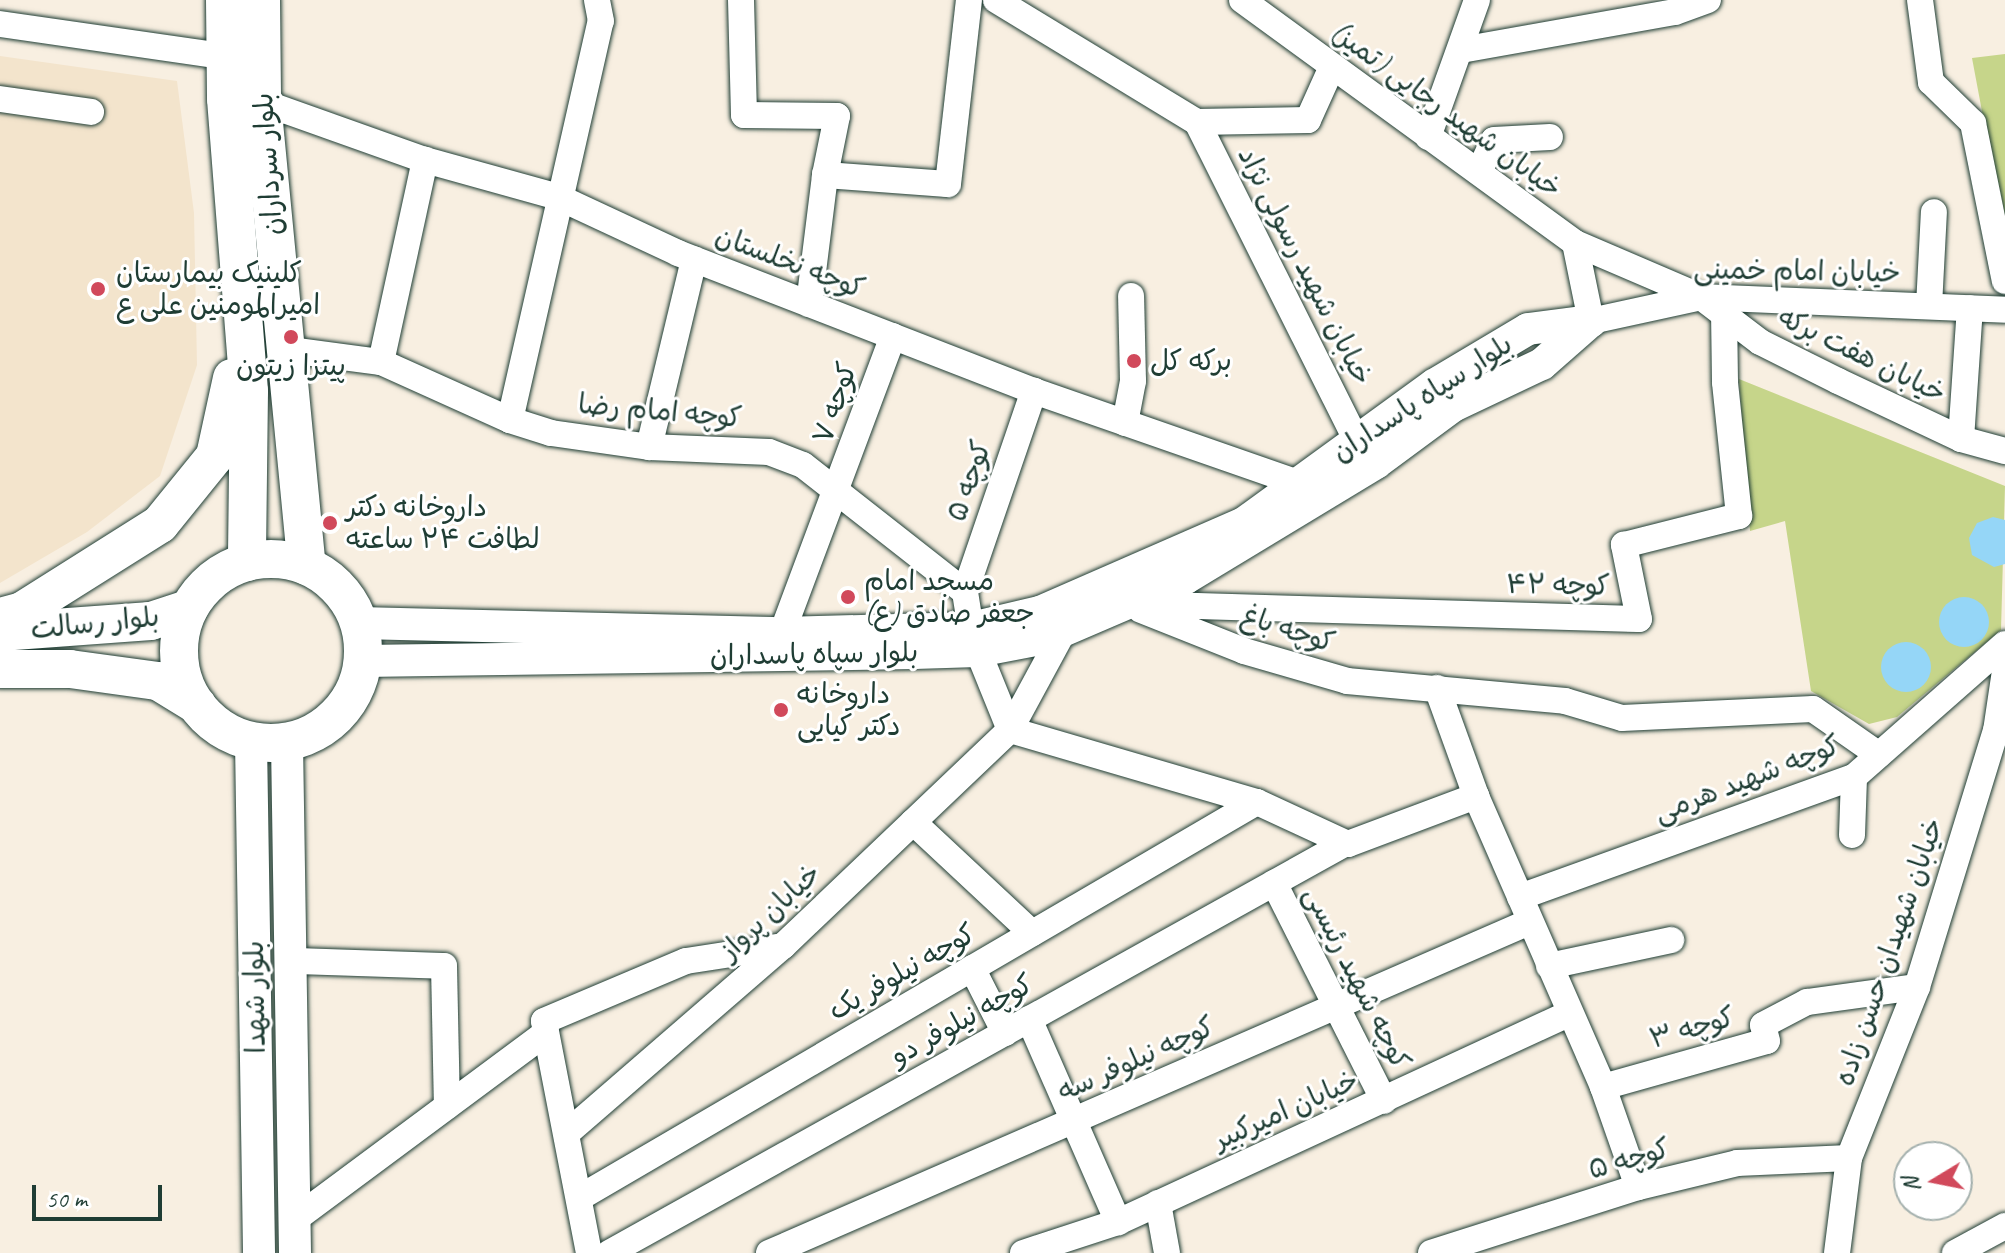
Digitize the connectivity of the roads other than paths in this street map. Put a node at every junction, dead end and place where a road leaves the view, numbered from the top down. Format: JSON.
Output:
{"nodes":[{"id":1,"x":225,"y":0,"type":"edge"},
{"id":2,"x":261,"y":0,"type":"edge"},
{"id":3,"x":597,"y":0,"type":"edge"},
{"id":4,"x":741,"y":0,"type":"edge"},
{"id":5,"x":969,"y":0,"type":"edge"},
{"id":6,"x":996,"y":0,"type":"edge"},
{"id":7,"x":1477,"y":0,"type":"edge"},
{"id":8,"x":1708,"y":0,"type":"edge"},
{"id":9,"x":1920,"y":0,"type":"edge"},
{"id":10,"x":1255,"y":4,"type":"edge"},
{"id":11,"x":0,"y":24,"type":"edge"},
{"id":12,"x":1461,"y":50,"type":"junction"},
{"id":13,"x":223,"y":56,"type":"junction"},
{"id":14,"x":1331,"y":69,"type":"junction"},
{"id":15,"x":0,"y":99,"type":"edge"},
{"id":16,"x":262,"y":102,"type":"junction"},
{"id":17,"x":91,"y":112,"type":"dead end"},
{"id":18,"x":1197,"y":122,"type":"junction"},
{"id":19,"x":1428,"y":137,"type":"junction"},
{"id":20,"x":1550,"y":137,"type":"dead end"},
{"id":21,"x":425,"y":160,"type":"junction"},
{"id":22,"x":1479,"y":172,"type":"junction"},
{"id":23,"x":825,"y":175,"type":"junction"},
{"id":24,"x":558,"y":197,"type":"junction"},
{"id":25,"x":1934,"y":212,"type":"dead end"},
{"id":26,"x":1575,"y":243,"type":"junction"},
{"id":27,"x":694,"y":259,"type":"junction"},
{"id":28,"x":2005,"y":281,"type":"edge"},
{"id":29,"x":239,"y":283,"type":"junction"},
{"id":30,"x":1131,"y":296,"type":"dead end"},
{"id":31,"x":1701,"y":297,"type":"junction"},
{"id":32,"x":809,"y":304,"type":"junction"},
{"id":33,"x":1929,"y":306,"type":"junction"},
{"id":34,"x":1970,"y":308,"type":"junction"},
{"id":35,"x":2005,"y":310,"type":"edge"},
{"id":36,"x":1724,"y":314,"type":"junction"},
{"id":37,"x":1591,"y":321,"type":"junction"},
{"id":38,"x":893,"y":336,"type":"junction"},
{"id":39,"x":282,"y":349,"type":"junction"},
{"id":40,"x":381,"y":362,"type":"junction"},
{"id":41,"x":1034,"y":391,"type":"junction"},
{"id":42,"x":510,"y":420,"type":"junction"},
{"id":43,"x":1125,"y":423,"type":"junction"},
{"id":44,"x":1356,"y":439,"type":"junction"},
{"id":45,"x":1961,"y":439,"type":"junction"},
{"id":46,"x":649,"y":447,"type":"junction"},
{"id":47,"x":2005,"y":451,"type":"edge"},
{"id":48,"x":295,"y":476,"type":"junction"},
{"id":49,"x":1295,"y":482,"type":"junction"},
{"id":50,"x":251,"y":484,"type":"junction"},
{"id":51,"x":838,"y":492,"type":"junction"},
{"id":52,"x":247,"y":562,"type":"junction"},
{"id":53,"x":307,"y":566,"type":"junction"},
{"id":54,"x":965,"y":592,"type":"junction"},
{"id":55,"x":1127,"y":604,"type":"junction"},
{"id":56,"x":189,"y":609,"type":"junction"},
{"id":57,"x":0,"y":617,"type":"edge"},
{"id":58,"x":359,"y":623,"type":"junction"},
{"id":59,"x":1064,"y":630,"type":"junction"},
{"id":60,"x":0,"y":632,"type":"edge"},
{"id":61,"x":782,"y":633,"type":"junction"},
{"id":62,"x":974,"y":639,"type":"junction"},
{"id":63,"x":2005,"y":644,"type":"edge"},
{"id":64,"x":363,"y":661,"type":"junction"},
{"id":65,"x":0,"y":669,"type":"edge"},
{"id":66,"x":2005,"y":671,"type":"edge"},
{"id":67,"x":1437,"y":688,"type":"junction"},
{"id":68,"x":197,"y":705,"type":"junction"},
{"id":69,"x":1010,"y":730,"type":"junction"},
{"id":70,"x":2000,"y":732,"type":"edge"},
{"id":71,"x":269,"y":742,"type":"junction"},
{"id":72,"x":1879,"y":755,"type":"junction"},
{"id":73,"x":1854,"y":777,"type":"junction"},
{"id":74,"x":1476,"y":796,"type":"junction"},
{"id":75,"x":1257,"y":802,"type":"junction"},
{"id":76,"x":913,"y":822,"type":"junction"},
{"id":77,"x":1852,"y":835,"type":"dead end"},
{"id":78,"x":1346,"y":843,"type":"junction"},
{"id":79,"x":1274,"y":883,"type":"junction"},
{"id":80,"x":1520,"y":897,"type":"junction"},
{"id":81,"x":1529,"y":922,"type":"junction"},
{"id":82,"x":1032,"y":933,"type":"junction"},
{"id":83,"x":1671,"y":940,"type":"dead end"},
{"id":84,"x":783,"y":946,"type":"junction"},
{"id":85,"x":295,"y":961,"type":"junction"},
{"id":86,"x":1549,"y":966,"type":"junction"},
{"id":87,"x":972,"y":968,"type":"junction"},
{"id":88,"x":1917,"y":987,"type":"junction"},
{"id":89,"x":1334,"y":1006,"type":"junction"},
{"id":90,"x":1570,"y":1013,"type":"junction"},
{"id":91,"x":1029,"y":1019,"type":"junction"},
{"id":92,"x":546,"y":1033,"type":"junction"},
{"id":93,"x":1005,"y":1033,"type":"junction"},
{"id":94,"x":1603,"y":1087,"type":"junction"},
{"id":95,"x":1384,"y":1101,"type":"junction"},
{"id":96,"x":447,"y":1106,"type":"junction"},
{"id":97,"x":1073,"y":1122,"type":"junction"},
{"id":98,"x":567,"y":1133,"type":"junction"},
{"id":99,"x":1849,"y":1158,"type":"junction"},
{"id":100,"x":1638,"y":1187,"type":"junction"},
{"id":101,"x":579,"y":1198,"type":"junction"},
{"id":102,"x":1158,"y":1203,"type":"junction"},
{"id":103,"x":294,"y":1220,"type":"junction"},
{"id":104,"x":1118,"y":1222,"type":"junction"},
{"id":105,"x":2005,"y":1226,"type":"edge"},
{"id":106,"x":259,"y":1253,"type":"edge"},
{"id":107,"x":295,"y":1253,"type":"edge"},
{"id":108,"x":589,"y":1253,"type":"edge"},
{"id":109,"x":609,"y":1253,"type":"edge"},
{"id":110,"x":769,"y":1253,"type":"edge"},
{"id":111,"x":1023,"y":1253,"type":"edge"},
{"id":112,"x":1167,"y":1253,"type":"edge"},
{"id":113,"x":1431,"y":1253,"type":"edge"},
{"id":114,"x":1837,"y":1253,"type":"edge"},
{"id":115,"x":1955,"y":1253,"type":"edge"}],
"edges":[{"from":1,"to":13,"type":"highway","name":"بلوار سرداران"},
{"from":2,"to":16,"type":"highway","name":"بلوار سرداران"},
{"from":3,"to":24,"type":"street"},
{"from":4,"to":23,"type":"street"},
{"from":5,"to":23,"type":"street"},
{"from":6,"to":18,"type":"street"},
{"from":7,"to":12,"type":"street"},
{"from":8,"to":12,"type":"street"},
{"from":9,"to":28,"type":"street"},
{"from":10,"to":14,"type":"street","name":"خیابان شهید رجایی (تمیز)"},
{"from":11,"to":13,"type":"street"},
{"from":12,"to":19,"type":"street"},
{"from":13,"to":29,"type":"highway","name":"بلوار سرداران"},
{"from":14,"to":18,"type":"street","name":"خیابان شهید رسولی نژاد"},
{"from":14,"to":19,"type":"street","name":"خیابان شهید رجایی (تمیز)"},
{"from":15,"to":17,"type":"street"},
{"from":16,"to":21,"type":"street","name":"کوچه نخلستان"},
{"from":16,"to":39,"type":"highway","name":"بلوار سرداران"},
{"from":18,"to":44,"type":"street","name":"خیابان شهید رسولی نژاد"},
{"from":19,"to":22,"type":"street","name":"خیابان شهید رجایی (تمیز)"},
{"from":20,"to":22,"type":"street"},
{"from":21,"to":24,"type":"street","name":"کوچه نخلستان"},
{"from":21,"to":40,"type":"street"},
{"from":22,"to":26,"type":"street","name":"خیابان شهید رجایی (تمیز)"},
{"from":23,"to":32,"type":"street"},
{"from":24,"to":27,"type":"street","name":"کوچه نخلستان"},
{"from":24,"to":42,"type":"street"},
{"from":25,"to":33,"type":"street"},
{"from":26,"to":31,"type":"street","name":"خیابان شهید رجایی (تمیز)"},
{"from":26,"to":37,"type":"street"},
{"from":27,"to":32,"type":"street","name":"کوچه نخلستان"},
{"from":27,"to":46,"type":"street"},
{"from":29,"to":50,"type":"highway","name":"بلوار سرداران"},
{"from":29,"to":57,"type":"highway"},
{"from":30,"to":43,"type":"street"},
{"from":31,"to":33,"type":"street","name":"خیابان امام خمینی"},
{"from":31,"to":36,"type":"street","name":"خیابان هفت برکه"},
{"from":31,"to":37,"type":"street","name":"خیابان امام خمینی"},
{"from":32,"to":38,"type":"street","name":"کوچه نخلستان"},
{"from":33,"to":34,"type":"street","name":"خیابان امام خمینی"},
{"from":34,"to":35,"type":"street","name":"خیابان امام خمینی"},
{"from":34,"to":45,"type":"street"},
{"from":36,"to":45,"type":"street","name":"خیابان هفت برکه"},
{"from":36,"to":55,"type":"street","name":"کوچه ۴۲"},
{"from":37,"to":44,"type":"main road","name":"بلوار سپاه پاسداران"},
{"from":37,"to":55,"type":"main road","name":"بلوار سپاه پاسداران"},
{"from":38,"to":41,"type":"street","name":"کوچه نخلستان"},
{"from":38,"to":51,"type":"street","name":"کوچه ۷"},
{"from":39,"to":40,"type":"street","name":"کوچه امام رضا"},
{"from":39,"to":48,"type":"highway","name":"بلوار سرداران"},
{"from":40,"to":42,"type":"street","name":"کوچه امام رضا"},
{"from":41,"to":43,"type":"street","name":"کوچه نخلستان"},
{"from":41,"to":54,"type":"street","name":"کوچه ۵"},
{"from":42,"to":46,"type":"street","name":"کوچه امام رضا"},
{"from":43,"to":49,"type":"street","name":"کوچه نخلستان"},
{"from":44,"to":49,"type":"main road","name":"بلوار سپاه پاسداران"},
{"from":45,"to":47,"type":"street","name":"خیابان هفت برکه"},
{"from":46,"to":51,"type":"street","name":"کوچه امام رضا"},
{"from":48,"to":50,"type":"highway"},
{"from":48,"to":53,"type":"highway","name":"بلوار سرداران"},
{"from":49,"to":62,"type":"main road","name":"بلوار سپاه پاسداران"},
{"from":50,"to":52,"type":"highway","name":"بلوار سرداران"},
{"from":51,"to":54,"type":"street","name":"کوچه امام رضا"},
{"from":51,"to":61,"type":"street","name":"کوچه ۷"},
{"from":52,"to":53,"type":"highway"},
{"from":52,"to":56,"type":"highway"},
{"from":53,"to":58,"type":"highway"},
{"from":54,"to":62,"type":"street"},
{"from":55,"to":59,"type":"main road","name":"بلوار سپاه پاسداران"},
{"from":55,"to":67,"type":"street","name":"کوچه باغ"},
{"from":56,"to":60,"type":"highway","name":"بلوار رسالت"},
{"from":56,"to":68,"type":"highway"},
{"from":58,"to":61,"type":"main road","name":"بلوار سپاه پاسداران"},
{"from":58,"to":64,"type":"highway"},
{"from":59,"to":62,"type":"main road","name":"بلوار سپاه پاسداران"},
{"from":59,"to":69,"type":"street","name":"خیابان پرواز"},
{"from":61,"to":62,"type":"main road","name":"بلوار سپاه پاسداران"},
{"from":62,"to":64,"type":"main road","name":"بلوار سپاه پاسداران"},
{"from":62,"to":69,"type":"street"},
{"from":63,"to":72,"type":"street","name":"کوچه شهید هرمی"},
{"from":64,"to":71,"type":"highway"},
{"from":65,"to":68,"type":"highway"},
{"from":66,"to":70,"type":"street","name":"خیابان شهیدان حسن زاده"},
{"from":67,"to":72,"type":"street","name":"کوچه باغ"},
{"from":67,"to":74,"type":"street"},
{"from":68,"to":71,"type":"highway"},
{"from":69,"to":75,"type":"street"},
{"from":69,"to":76,"type":"street","name":"خیابان پرواز"},
{"from":70,"to":88,"type":"street","name":"خیابان شهیدان حسن زاده"},
{"from":71,"to":85,"type":"main road","name":"بلوار شهدا"},
{"from":71,"to":106,"type":"main road","name":"بلوار شهدا"},
{"from":72,"to":73,"type":"street","name":"کوچه شهید هرمی"},
{"from":73,"to":77,"type":"street"},
{"from":73,"to":80,"type":"street","name":"کوچه شهید هرمی"},
{"from":74,"to":78,"type":"street","name":"کوچه نیلوفر دو"},
{"from":74,"to":80,"type":"street"},
{"from":75,"to":78,"type":"street"},
{"from":75,"to":82,"type":"street","name":"کوچه نیلوفر یک"},
{"from":76,"to":82,"type":"street"},
{"from":76,"to":84,"type":"street","name":"خیابان پرواز"},
{"from":78,"to":79,"type":"street","name":"کوچه نیلوفر دو"},
{"from":79,"to":89,"type":"street","name":"کوچه شهید رئیسی"},
{"from":79,"to":91,"type":"street","name":"کوچه نیلوفر دو"},
{"from":80,"to":81,"type":"street"},
{"from":81,"to":86,"type":"street"},
{"from":81,"to":89,"type":"street","name":"کوچه نیلوفر سه"},
{"from":82,"to":87,"type":"street","name":"کوچه نیلوفر یک"},
{"from":83,"to":86,"type":"street"},
{"from":84,"to":92,"type":"street"},
{"from":84,"to":98,"type":"street","name":"خیابان پرواز"},
{"from":85,"to":96,"type":"street"},
{"from":85,"to":103,"type":"main road","name":"بلوار شهدا"},
{"from":86,"to":90,"type":"street"},
{"from":87,"to":93,"type":"street"},
{"from":87,"to":101,"type":"street","name":"کوچه نیلوفر یک"},
{"from":88,"to":94,"type":"street","name":"کوچه ۳"},
{"from":88,"to":99,"type":"street","name":"خیابان شهیدان حسن زاده"},
{"from":89,"to":95,"type":"street","name":"کوچه شهید رئیسی"},
{"from":89,"to":97,"type":"street","name":"کوچه نیلوفر سه"},
{"from":90,"to":94,"type":"street"},
{"from":90,"to":95,"type":"street","name":"خیابان امیرکبیر"},
{"from":91,"to":93,"type":"street","name":"کوچه نیلوفر دو"},
{"from":91,"to":97,"type":"street"},
{"from":92,"to":96,"type":"street"},
{"from":92,"to":98,"type":"street"},
{"from":93,"to":109,"type":"street","name":"کوچه نیلوفر دو"},
{"from":94,"to":100,"type":"street"},
{"from":95,"to":102,"type":"street","name":"خیابان امیرکبیر"},
{"from":96,"to":103,"type":"street"},
{"from":97,"to":104,"type":"street"},
{"from":97,"to":110,"type":"street","name":"کوچه نیلوفر سه"},
{"from":98,"to":101,"type":"street"},
{"from":99,"to":100,"type":"street","name":"کوچه ۵"},
{"from":99,"to":114,"type":"street","name":"خیابان شهیدان حسن زاده"},
{"from":100,"to":113,"type":"street","name":"کوچه ۵"},
{"from":101,"to":108,"type":"street"},
{"from":102,"to":104,"type":"street","name":"خیابان امیرکبیر"},
{"from":102,"to":112,"type":"street"},
{"from":103,"to":107,"type":"main road","name":"بلوار شهدا"},
{"from":104,"to":111,"type":"street","name":"خیابان امیرکبیر"},
{"from":105,"to":115,"type":"street"}]}
